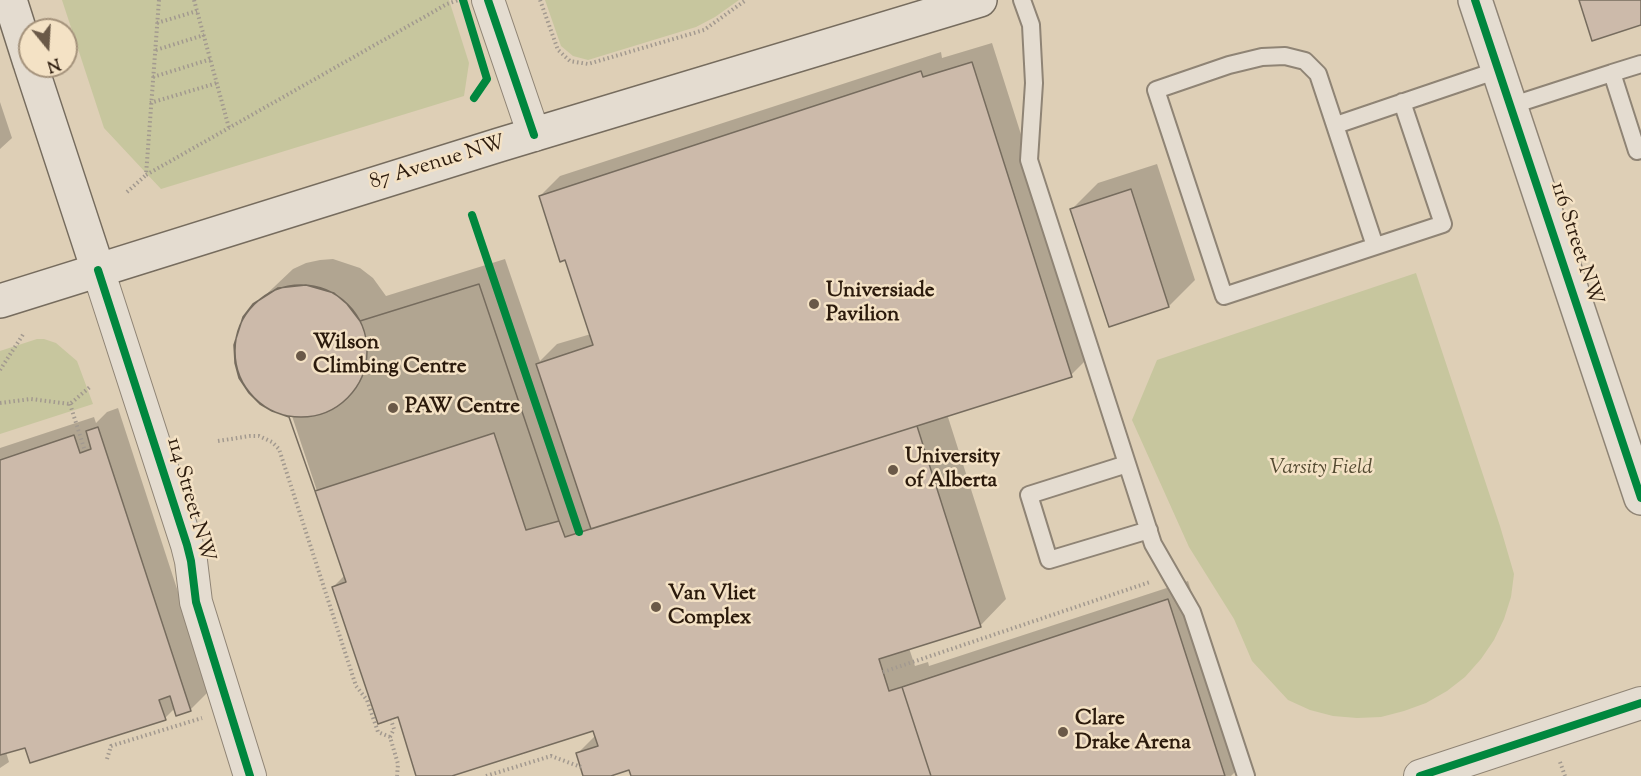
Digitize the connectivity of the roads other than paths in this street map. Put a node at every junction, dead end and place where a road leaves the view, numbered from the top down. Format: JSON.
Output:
{"nodes":[{"id":1,"x":10,"y":0,"type":"edge"},
{"id":2,"x":488,"y":0,"type":"edge"},
{"id":3,"x":980,"y":0,"type":"edge"},
{"id":4,"x":1022,"y":0,"type":"edge"},
{"id":5,"x":1475,"y":0,"type":"edge"},
{"id":6,"x":18,"y":24,"type":"edge"},
{"id":7,"x":1641,"y":64,"type":"edge"},
{"id":8,"x":1498,"y":70,"type":"junction"},
{"id":9,"x":1612,"y":73,"type":"junction"},
{"id":10,"x":36,"y":78,"type":"edge"},
{"id":11,"x":1402,"y":102,"type":"junction"},
{"id":12,"x":1510,"y":106,"type":"junction"},
{"id":13,"x":1336,"y":126,"type":"junction"},
{"id":14,"x":534,"y":135,"type":"junction"},
{"id":15,"x":1641,"y":149,"type":"edge"},
{"id":16,"x":1375,"y":246,"type":"junction"},
{"id":17,"x":98,"y":270,"type":"junction"},
{"id":18,"x":0,"y":301,"type":"edge"},
{"id":19,"x":1127,"y":464,"type":"junction"},
{"id":20,"x":1641,"y":498,"type":"edge"},
{"id":21,"x":1149,"y":530,"type":"junction"},
{"id":22,"x":1641,"y":702,"type":"edge"},
{"id":23,"x":250,"y":776,"type":"edge"},
{"id":24,"x":1246,"y":776,"type":"edge"},
{"id":25,"x":1420,"y":776,"type":"edge"}],
"edges":[{"from":1,"to":6,"type":"main road","name":"114 Street NW"},
{"from":2,"to":14,"type":"street"},
{"from":3,"to":14,"type":"main road","name":"87 Avenue NW"},
{"from":4,"to":19,"type":"lane"},
{"from":5,"to":8,"type":"main road","name":"116 Street NW"},
{"from":7,"to":9,"type":"lane"},
{"from":8,"to":11,"type":"lane"},
{"from":8,"to":12,"type":"main road","name":"116 Street NW"},
{"from":9,"to":12,"type":"lane"},
{"from":9,"to":15,"type":"lane"},
{"from":10,"to":17,"type":"main road","name":"114 Street NW"},
{"from":11,"to":13,"type":"lane"},
{"from":11,"to":16,"type":"lane"},
{"from":12,"to":20,"type":"main road","name":"116 Street NW"},
{"from":13,"to":16,"type":"lane"},
{"from":13,"to":16,"type":"lane"},
{"from":14,"to":17,"type":"main road","name":"87 Avenue NW"},
{"from":17,"to":18,"type":"main road","name":"87 Avenue NW"},
{"from":17,"to":23,"type":"street","name":"114 Street NW"},
{"from":19,"to":21,"type":"lane"},
{"from":19,"to":21,"type":"lane"},
{"from":21,"to":24,"type":"lane"},
{"from":22,"to":25,"type":"street"}]}
